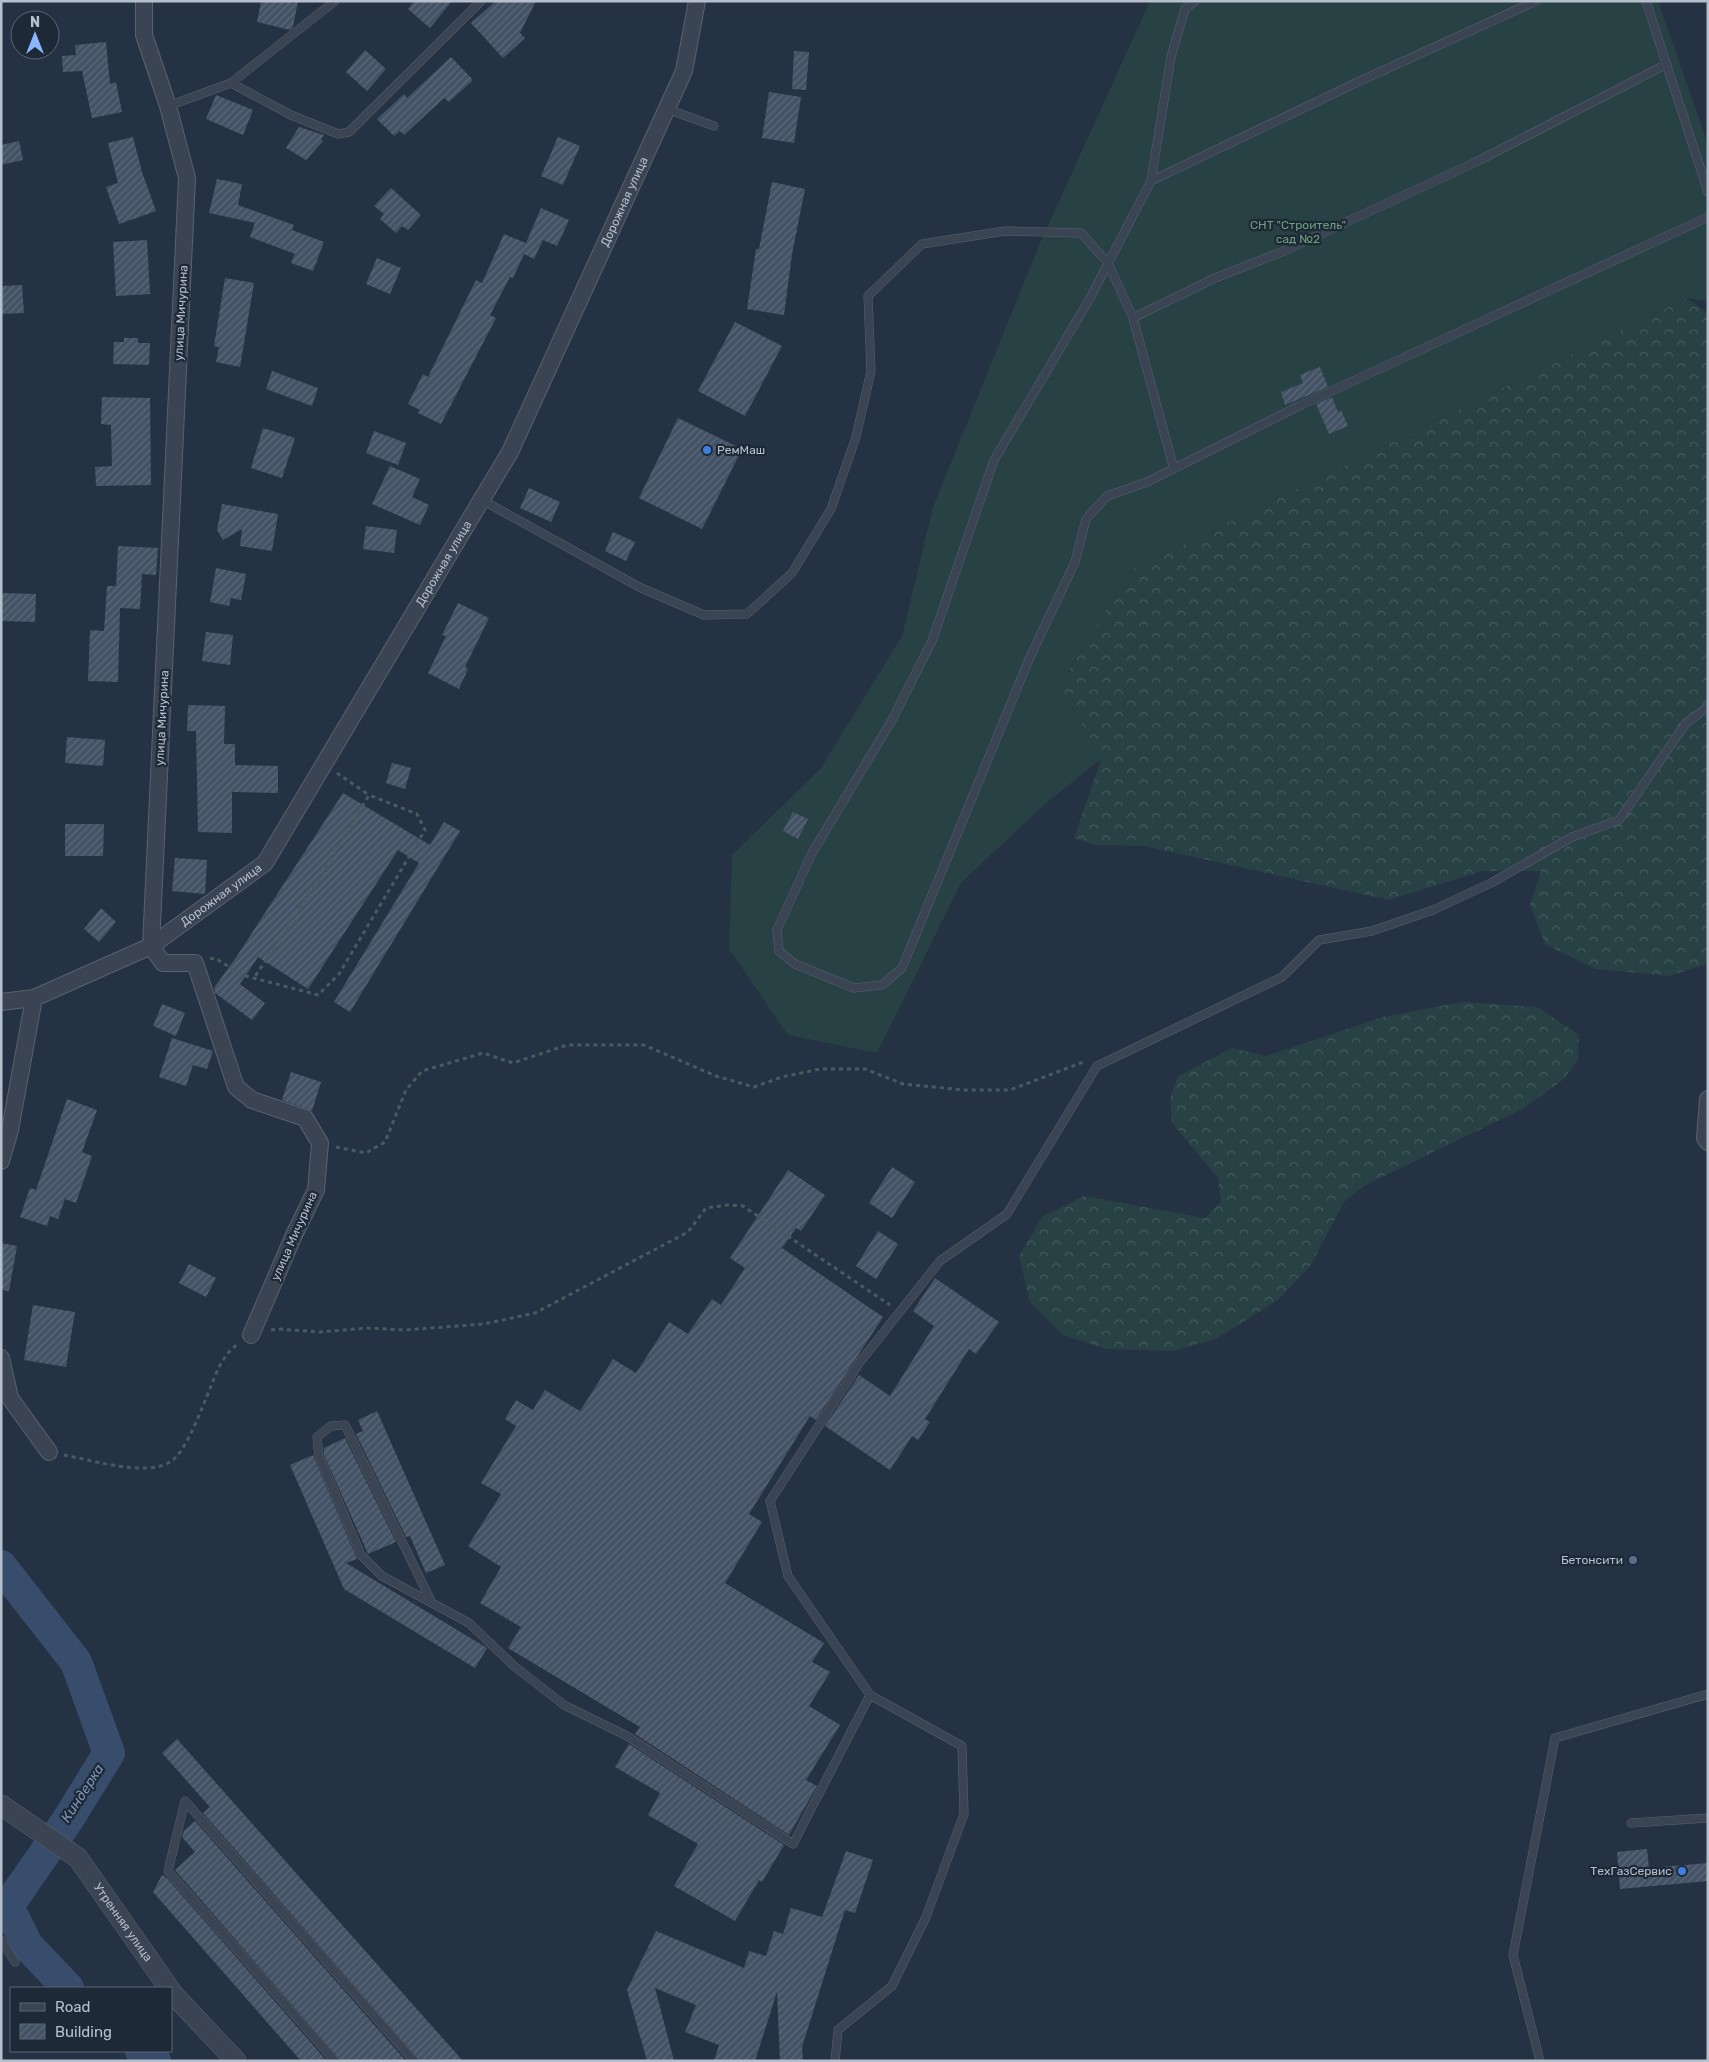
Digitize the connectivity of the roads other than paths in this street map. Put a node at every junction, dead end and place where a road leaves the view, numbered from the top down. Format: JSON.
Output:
{"nodes":[{"id":1,"x":144,"y":1,"type":"edge"},
{"id":2,"x":334,"y":1,"type":"edge"},
{"id":3,"x":481,"y":1,"type":"edge"},
{"id":4,"x":697,"y":1,"type":"edge"},
{"id":5,"x":1195,"y":1,"type":"edge"},
{"id":6,"x":1536,"y":1,"type":"edge"},
{"id":7,"x":1646,"y":1,"type":"edge"},
{"id":8,"x":1667,"y":64,"type":"junction"},
{"id":9,"x":231,"y":83,"type":"junction"},
{"id":10,"x":168,"y":106,"type":"junction"},
{"id":11,"x":667,"y":109,"type":"junction"},
{"id":12,"x":714,"y":126,"type":"dead end"},
{"id":13,"x":1150,"y":181,"type":"junction"},
{"id":14,"x":1708,"y":192,"type":"edge"},
{"id":15,"x":1708,"y":217,"type":"edge"},
{"id":16,"x":1108,"y":262,"type":"junction"},
{"id":17,"x":1133,"y":318,"type":"junction"},
{"id":18,"x":1174,"y":469,"type":"junction"},
{"id":19,"x":482,"y":500,"type":"junction"},
{"id":20,"x":1708,"y":707,"type":"edge"},
{"id":21,"x":151,"y":946,"type":"junction"},
{"id":22,"x":34,"y":998,"type":"junction"},
{"id":23,"x":1,"y":1002,"type":"edge"},
{"id":24,"x":1708,"y":1099,"type":"edge"},
{"id":25,"x":1708,"y":1142,"type":"edge"},
{"id":26,"x":1,"y":1161,"type":"edge"},
{"id":27,"x":251,"y":1335,"type":"road end"},
{"id":28,"x":1,"y":1358,"type":"edge"},
{"id":29,"x":49,"y":1452,"type":"road end"},
{"id":30,"x":432,"y":1603,"type":"junction"},
{"id":31,"x":1708,"y":1694,"type":"edge"},
{"id":32,"x":870,"y":1695,"type":"junction"},
{"id":33,"x":1,"y":1805,"type":"edge"},
{"id":34,"x":1708,"y":1818,"type":"edge"},
{"id":35,"x":1631,"y":1824,"type":"dead end"},
{"id":36,"x":1,"y":1940,"type":"edge"},
{"id":37,"x":15,"y":1962,"type":"dead end"},
{"id":38,"x":168,"y":1987,"type":"edge"},
{"id":39,"x":172,"y":1993,"type":"edge"},
{"id":40,"x":236,"y":2061,"type":"edge"},
{"id":41,"x":335,"y":2061,"type":"edge"},
{"id":42,"x":414,"y":2061,"type":"edge"},
{"id":43,"x":836,"y":2061,"type":"edge"},
{"id":44,"x":1540,"y":2061,"type":"edge"}],
"edges":[{"from":1,"to":10,"type":"street","name":"улица Мичурина"},
{"from":2,"to":9,"type":"lane"},
{"from":3,"to":9,"type":"lane"},
{"from":4,"to":11,"type":"street","name":"Дорожная улица"},
{"from":5,"to":13,"type":"lane"},
{"from":6,"to":13,"type":"lane"},
{"from":7,"to":8,"type":"lane"},
{"from":8,"to":14,"type":"lane"},
{"from":8,"to":17,"type":"lane"},
{"from":9,"to":10,"type":"lane"},
{"from":10,"to":21,"type":"street","name":"улица Мичурина"},
{"from":11,"to":12,"type":"lane"},
{"from":11,"to":19,"type":"street","name":"Дорожная улица"},
{"from":13,"to":16,"type":"lane"},
{"from":15,"to":18,"type":"lane"},
{"from":16,"to":17,"type":"lane"},
{"from":16,"to":18,"type":"lane"},
{"from":16,"to":19,"type":"lane"},
{"from":17,"to":18,"type":"lane"},
{"from":19,"to":21,"type":"street","name":"Дорожная улица"},
{"from":20,"to":32,"type":"lane"},
{"from":21,"to":22,"type":"street","name":"Дорожная улица"},
{"from":21,"to":27,"type":"street","name":"улица Мичурина"},
{"from":22,"to":23,"type":"street","name":"Дорожная улица"},
{"from":22,"to":26,"type":"street"},
{"from":24,"to":25,"type":"street"},
{"from":28,"to":29,"type":"street"},
{"from":30,"to":30,"type":"lane"},
{"from":30,"to":32,"type":"lane"},
{"from":31,"to":44,"type":"lane"},
{"from":32,"to":43,"type":"lane"},
{"from":33,"to":38,"type":"street","name":"Утренняя улица"},
{"from":34,"to":35,"type":"lane"},
{"from":36,"to":37,"type":"lane"},
{"from":39,"to":40,"type":"street"},
{"from":41,"to":42,"type":"lane"}]}
